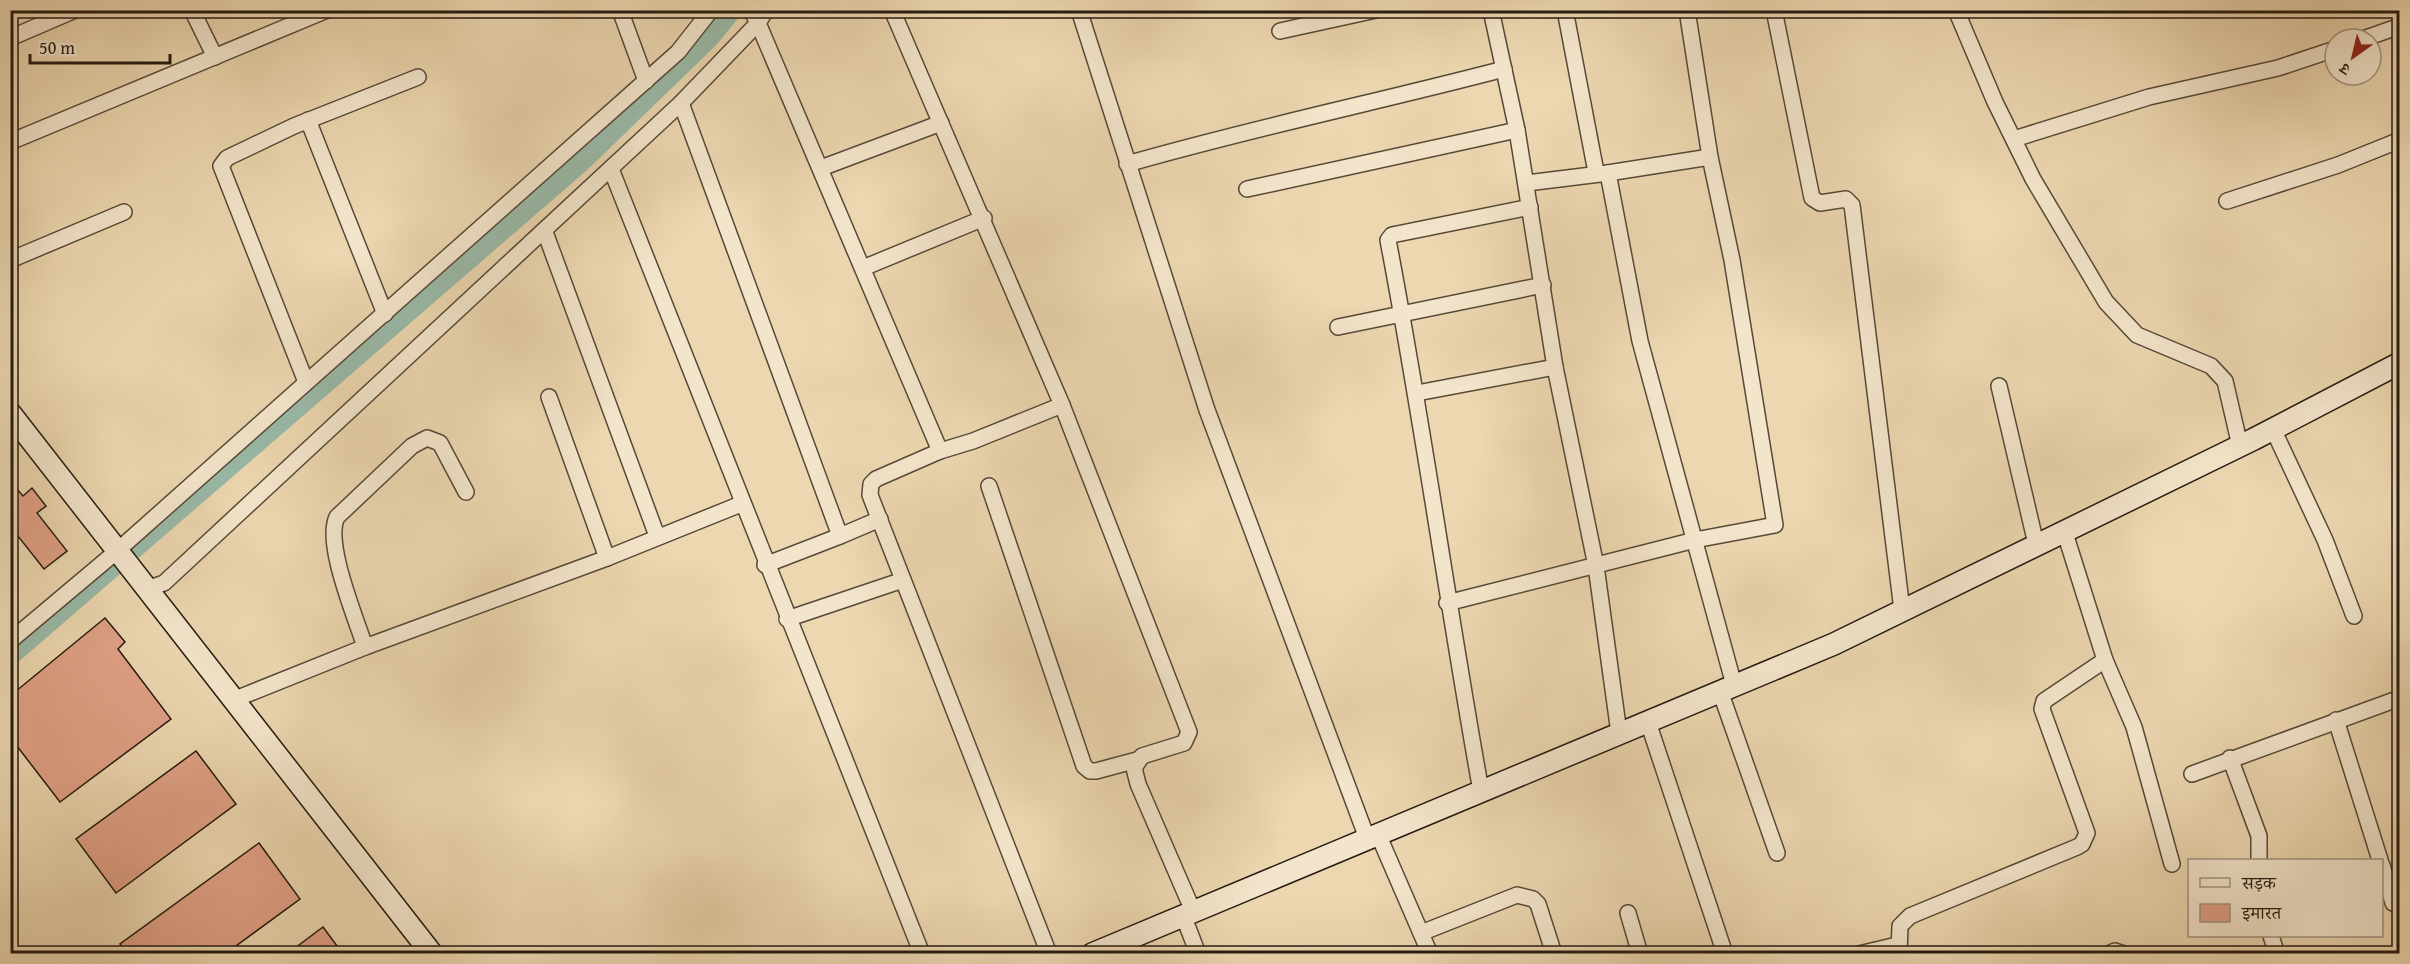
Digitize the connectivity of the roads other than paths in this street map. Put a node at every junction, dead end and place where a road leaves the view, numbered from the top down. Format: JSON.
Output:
{"nodes":[{"id":1,"x":75,"y":10,"type":"edge"},
{"id":2,"x":192,"y":10,"type":"edge"},
{"id":3,"x":327,"y":10,"type":"edge"},
{"id":4,"x":620,"y":10,"type":"edge"},
{"id":5,"x":711,"y":10,"type":"edge"},
{"id":6,"x":892,"y":10,"type":"edge"},
{"id":7,"x":1079,"y":10,"type":"edge"},
{"id":8,"x":1376,"y":10,"type":"edge"},
{"id":9,"x":1491,"y":10,"type":"edge"},
{"id":10,"x":1565,"y":10,"type":"edge"},
{"id":11,"x":1687,"y":10,"type":"edge"},
{"id":12,"x":1774,"y":10,"type":"edge"},
{"id":13,"x":1956,"y":10,"type":"edge"},
{"id":14,"x":758,"y":15,"type":"edge"},
{"id":15,"x":2400,"y":26,"type":"edge"},
{"id":16,"x":1280,"y":31,"type":"dead end"},
{"id":17,"x":2383,"y":32,"type":"edge"},
{"id":18,"x":10,"y":38,"type":"edge"},
{"id":19,"x":2323,"y":53,"type":"edge"},
{"id":20,"x":215,"y":57,"type":"junction"},
{"id":21,"x":1504,"y":69,"type":"junction"},
{"id":22,"x":418,"y":76,"type":"dead end"},
{"id":23,"x":646,"y":81,"type":"junction"},
{"id":24,"x":681,"y":103,"type":"junction"},
{"id":25,"x":308,"y":120,"type":"junction"},
{"id":26,"x":941,"y":123,"type":"junction"},
{"id":27,"x":1517,"y":130,"type":"junction"},
{"id":28,"x":2014,"y":139,"type":"junction"},
{"id":29,"x":11,"y":140,"type":"edge"},
{"id":30,"x":2400,"y":140,"type":"edge"},
{"id":31,"x":1710,"y":157,"type":"junction"},
{"id":32,"x":1127,"y":164,"type":"junction"},
{"id":33,"x":821,"y":168,"type":"junction"},
{"id":34,"x":611,"y":169,"type":"junction"},
{"id":35,"x":1602,"y":173,"type":"junction"},
{"id":36,"x":1527,"y":183,"type":"junction"},
{"id":37,"x":1247,"y":189,"type":"dead end"},
{"id":38,"x":2227,"y":201,"type":"dead end"},
{"id":39,"x":1530,"y":207,"type":"junction"},
{"id":40,"x":124,"y":212,"type":"dead end"},
{"id":41,"x":984,"y":218,"type":"junction"},
{"id":42,"x":544,"y":232,"type":"junction"},
{"id":43,"x":10,"y":260,"type":"edge"},
{"id":44,"x":863,"y":268,"type":"junction"},
{"id":45,"x":1543,"y":285,"type":"junction"},
{"id":46,"x":1402,"y":312,"type":"junction"},
{"id":47,"x":384,"y":314,"type":"junction"},
{"id":48,"x":1338,"y":327,"type":"dead end"},
{"id":49,"x":2400,"y":363,"type":"edge"},
{"id":50,"x":1556,"y":367,"type":"junction"},
{"id":51,"x":306,"y":382,"type":"junction"},
{"id":52,"x":1999,"y":386,"type":"dead end"},
{"id":53,"x":1417,"y":393,"type":"junction"},
{"id":54,"x":549,"y":397,"type":"dead end"},
{"id":55,"x":1062,"y":405,"type":"junction"},
{"id":56,"x":10,"y":413,"type":"edge"},
{"id":57,"x":2273,"y":429,"type":"junction"},
{"id":58,"x":2240,"y":446,"type":"junction"},
{"id":59,"x":940,"y":451,"type":"junction"},
{"id":60,"x":989,"y":486,"type":"dead end"},
{"id":61,"x":466,"y":492,"type":"dead end"},
{"id":62,"x":741,"y":504,"type":"junction"},
{"id":63,"x":880,"y":519,"type":"junction"},
{"id":64,"x":2064,"y":530,"type":"junction"},
{"id":65,"x":657,"y":536,"type":"junction"},
{"id":66,"x":840,"y":536,"type":"junction"},
{"id":67,"x":1695,"y":540,"type":"junction"},
{"id":68,"x":2036,"y":544,"type":"junction"},
{"id":69,"x":118,"y":552,"type":"junction"},
{"id":70,"x":607,"y":558,"type":"junction"},
{"id":71,"x":765,"y":565,"type":"junction"},
{"id":72,"x":1596,"y":566,"type":"junction"},
{"id":73,"x":903,"y":580,"type":"junction"},
{"id":74,"x":146,"y":589,"type":"junction"},
{"id":75,"x":1447,"y":603,"type":"junction"},
{"id":76,"x":1902,"y":610,"type":"junction"},
{"id":77,"x":2354,"y":616,"type":"dead end"},
{"id":78,"x":787,"y":619,"type":"junction"},
{"id":79,"x":10,"y":641,"type":"edge"},
{"id":80,"x":365,"y":647,"type":"junction"},
{"id":81,"x":2105,"y":660,"type":"junction"},
{"id":82,"x":1727,"y":688,"type":"junction"},
{"id":83,"x":2400,"y":698,"type":"edge"},
{"id":84,"x":233,"y":700,"type":"junction"},
{"id":85,"x":2336,"y":720,"type":"junction"},
{"id":86,"x":1648,"y":722,"type":"junction"},
{"id":87,"x":1619,"y":734,"type":"junction"},
{"id":88,"x":2230,"y":758,"type":"junction"},
{"id":89,"x":1137,"y":760,"type":"junction"},
{"id":90,"x":2192,"y":774,"type":"dead end"},
{"id":91,"x":1480,"y":791,"type":"junction"},
{"id":92,"x":1373,"y":836,"type":"junction"},
{"id":93,"x":1777,"y":853,"type":"dead end"},
{"id":94,"x":2259,"y":859,"type":"edge"},
{"id":95,"x":2379,"y":859,"type":"edge"},
{"id":96,"x":2172,"y":864,"type":"dead end"},
{"id":97,"x":2383,"y":868,"type":"edge"},
{"id":98,"x":2393,"y":903,"type":"dead end"},
{"id":99,"x":1188,"y":913,"type":"junction"},
{"id":100,"x":1628,"y":913,"type":"dead end"},
{"id":101,"x":1421,"y":933,"type":"junction"},
{"id":102,"x":2271,"y":937,"type":"edge"},
{"id":103,"x":1898,"y":949,"type":"edge"},
{"id":104,"x":432,"y":954,"type":"edge"},
{"id":105,"x":922,"y":954,"type":"edge"},
{"id":106,"x":1049,"y":954,"type":"edge"},
{"id":107,"x":1092,"y":954,"type":"edge"},
{"id":108,"x":1198,"y":954,"type":"edge"},
{"id":109,"x":1430,"y":954,"type":"edge"},
{"id":110,"x":1554,"y":954,"type":"edge"},
{"id":111,"x":1640,"y":954,"type":"edge"},
{"id":112,"x":1725,"y":954,"type":"edge"},
{"id":113,"x":1859,"y":954,"type":"edge"},
{"id":114,"x":2109,"y":954,"type":"edge"},
{"id":115,"x":2124,"y":954,"type":"edge"},
{"id":116,"x":2277,"y":954,"type":"edge"}],
"edges":[{"from":1,"to":18,"type":"street"},
{"from":2,"to":20,"type":"street"},
{"from":3,"to":20,"type":"street"},
{"from":4,"to":23,"type":"street"},
{"from":5,"to":23,"type":"street"},
{"from":6,"to":26,"type":"street"},
{"from":7,"to":32,"type":"street"},
{"from":8,"to":16,"type":"street"},
{"from":9,"to":21,"type":"street"},
{"from":10,"to":35,"type":"street"},
{"from":11,"to":31,"type":"street"},
{"from":12,"to":76,"type":"street"},
{"from":13,"to":28,"type":"street"},
{"from":14,"to":24,"type":"street"},
{"from":14,"to":33,"type":"street"},
{"from":15,"to":17,"type":"street"},
{"from":19,"to":28,"type":"street"},
{"from":20,"to":29,"type":"street"},
{"from":21,"to":27,"type":"street"},
{"from":21,"to":32,"type":"street"},
{"from":22,"to":25,"type":"street"},
{"from":23,"to":47,"type":"street"},
{"from":24,"to":34,"type":"street"},
{"from":24,"to":66,"type":"street"},
{"from":25,"to":47,"type":"street"},
{"from":25,"to":51,"type":"street"},
{"from":26,"to":33,"type":"street"},
{"from":26,"to":41,"type":"street"},
{"from":27,"to":36,"type":"street"},
{"from":27,"to":37,"type":"street"},
{"from":28,"to":58,"type":"street"},
{"from":30,"to":38,"type":"street"},
{"from":31,"to":35,"type":"street"},
{"from":31,"to":67,"type":"street"},
{"from":32,"to":92,"type":"street"},
{"from":33,"to":44,"type":"street"},
{"from":34,"to":42,"type":"street"},
{"from":34,"to":62,"type":"street"},
{"from":35,"to":36,"type":"street"},
{"from":35,"to":67,"type":"street"},
{"from":36,"to":39,"type":"street"},
{"from":39,"to":45,"type":"street"},
{"from":39,"to":46,"type":"street"},
{"from":40,"to":43,"type":"street"},
{"from":41,"to":44,"type":"street"},
{"from":41,"to":55,"type":"street"},
{"from":42,"to":65,"type":"street"},
{"from":42,"to":74,"type":"street"},
{"from":44,"to":59,"type":"street"},
{"from":45,"to":46,"type":"street"},
{"from":45,"to":50,"type":"street"},
{"from":46,"to":48,"type":"street"},
{"from":46,"to":53,"type":"street"},
{"from":47,"to":51,"type":"street"},
{"from":49,"to":57,"type":"main road"},
{"from":50,"to":53,"type":"street"},
{"from":50,"to":72,"type":"street"},
{"from":51,"to":69,"type":"street"},
{"from":52,"to":68,"type":"street"},
{"from":53,"to":75,"type":"street"},
{"from":54,"to":70,"type":"street"},
{"from":55,"to":59,"type":"street"},
{"from":55,"to":89,"type":"street"},
{"from":56,"to":69,"type":"main road"},
{"from":57,"to":58,"type":"main road"},
{"from":57,"to":77,"type":"street"},
{"from":58,"to":64,"type":"main road"},
{"from":59,"to":63,"type":"street"},
{"from":60,"to":89,"type":"street"},
{"from":61,"to":80,"type":"street"},
{"from":62,"to":65,"type":"street"},
{"from":62,"to":71,"type":"street"},
{"from":63,"to":66,"type":"street"},
{"from":63,"to":73,"type":"street"},
{"from":64,"to":68,"type":"main road"},
{"from":64,"to":81,"type":"street"},
{"from":65,"to":70,"type":"street"},
{"from":66,"to":71,"type":"street"},
{"from":67,"to":72,"type":"street"},
{"from":67,"to":82,"type":"street"},
{"from":68,"to":76,"type":"main road"},
{"from":69,"to":74,"type":"main road"},
{"from":69,"to":79,"type":"street"},
{"from":70,"to":80,"type":"street"},
{"from":71,"to":78,"type":"street"},
{"from":72,"to":75,"type":"street"},
{"from":72,"to":87,"type":"street"},
{"from":73,"to":78,"type":"street"},
{"from":73,"to":106,"type":"street"},
{"from":74,"to":84,"type":"main road"},
{"from":75,"to":91,"type":"street"},
{"from":76,"to":82,"type":"main road"},
{"from":78,"to":105,"type":"street"},
{"from":80,"to":84,"type":"street"},
{"from":81,"to":96,"type":"street"},
{"from":81,"to":103,"type":"street"},
{"from":82,"to":86,"type":"main road"},
{"from":82,"to":93,"type":"street"},
{"from":83,"to":85,"type":"street"},
{"from":84,"to":104,"type":"main road"},
{"from":85,"to":88,"type":"street"},
{"from":85,"to":95,"type":"street"},
{"from":86,"to":87,"type":"main road"},
{"from":86,"to":112,"type":"street"},
{"from":87,"to":91,"type":"main road"},
{"from":88,"to":90,"type":"street"},
{"from":88,"to":94,"type":"street"},
{"from":89,"to":99,"type":"street"},
{"from":91,"to":92,"type":"main road"},
{"from":92,"to":99,"type":"main road"},
{"from":92,"to":101,"type":"street"},
{"from":97,"to":98,"type":"street"},
{"from":99,"to":107,"type":"main road"},
{"from":99,"to":108,"type":"street"},
{"from":100,"to":111,"type":"street"},
{"from":101,"to":109,"type":"street"},
{"from":101,"to":110,"type":"street"},
{"from":102,"to":116,"type":"street"},
{"from":103,"to":113,"type":"street"},
{"from":114,"to":115,"type":"street"}]}
